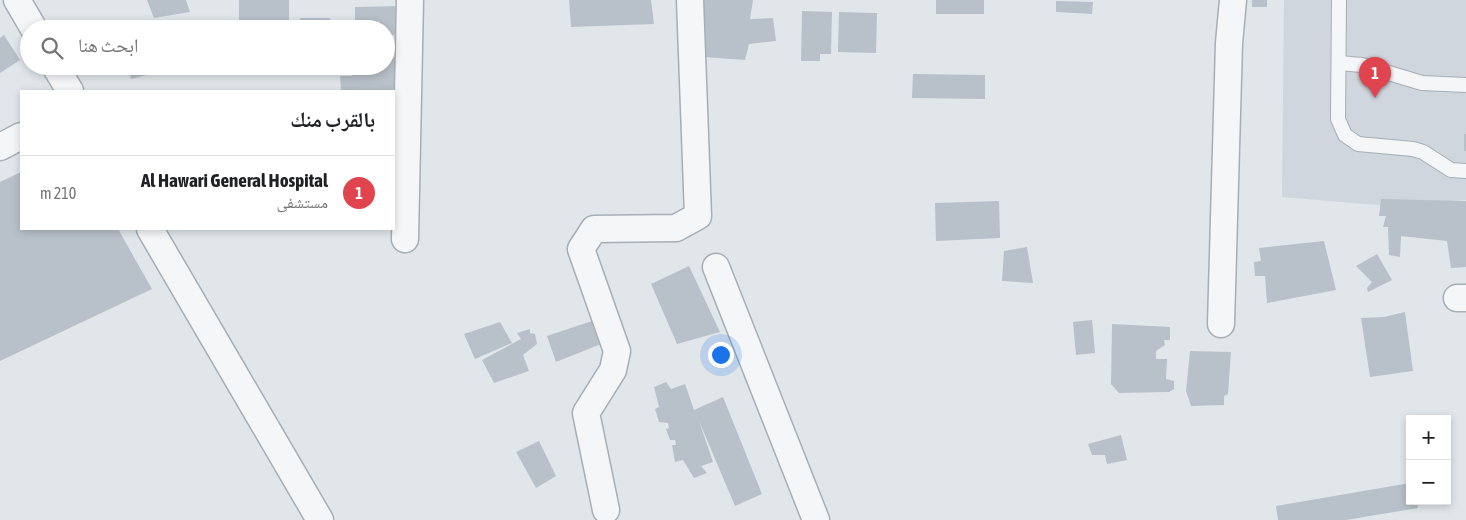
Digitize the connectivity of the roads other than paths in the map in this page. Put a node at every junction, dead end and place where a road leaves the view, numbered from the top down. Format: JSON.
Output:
{"nodes":[{"id":1,"x":17,"y":0,"type":"edge"},
{"id":2,"x":410,"y":0,"type":"edge"},
{"id":3,"x":690,"y":0,"type":"edge"},
{"id":4,"x":1233,"y":0,"type":"edge"},
{"id":5,"x":1340,"y":0,"type":"edge"},
{"id":6,"x":29,"y":20,"type":"edge"},
{"id":7,"x":1339,"y":63,"type":"junction"},
{"id":8,"x":60,"y":75,"type":"edge"},
{"id":9,"x":1466,"y":85,"type":"edge"},
{"id":10,"x":69,"y":90,"type":"edge"},
{"id":11,"x":20,"y":137,"type":"edge"},
{"id":12,"x":0,"y":147,"type":"edge"},
{"id":13,"x":1466,"y":171,"type":"edge"},
{"id":14,"x":151,"y":230,"type":"edge"},
{"id":15,"x":405,"y":239,"type":"dead end"},
{"id":16,"x":716,"y":267,"type":"dead end"},
{"id":17,"x":1221,"y":324,"type":"dead end"},
{"id":18,"x":606,"y":510,"type":"dead end"},
{"id":19,"x":320,"y":520,"type":"edge"},
{"id":20,"x":816,"y":520,"type":"edge"}],
"edges":[{"from":1,"to":6,"type":"street"},
{"from":2,"to":15,"type":"street"},
{"from":3,"to":18,"type":"street"},
{"from":4,"to":17,"type":"street"},
{"from":5,"to":7,"type":"lane"},
{"from":7,"to":9,"type":"lane"},
{"from":7,"to":13,"type":"lane"},
{"from":8,"to":10,"type":"street"},
{"from":11,"to":12,"type":"street"},
{"from":14,"to":19,"type":"street"},
{"from":16,"to":20,"type":"street"}]}
